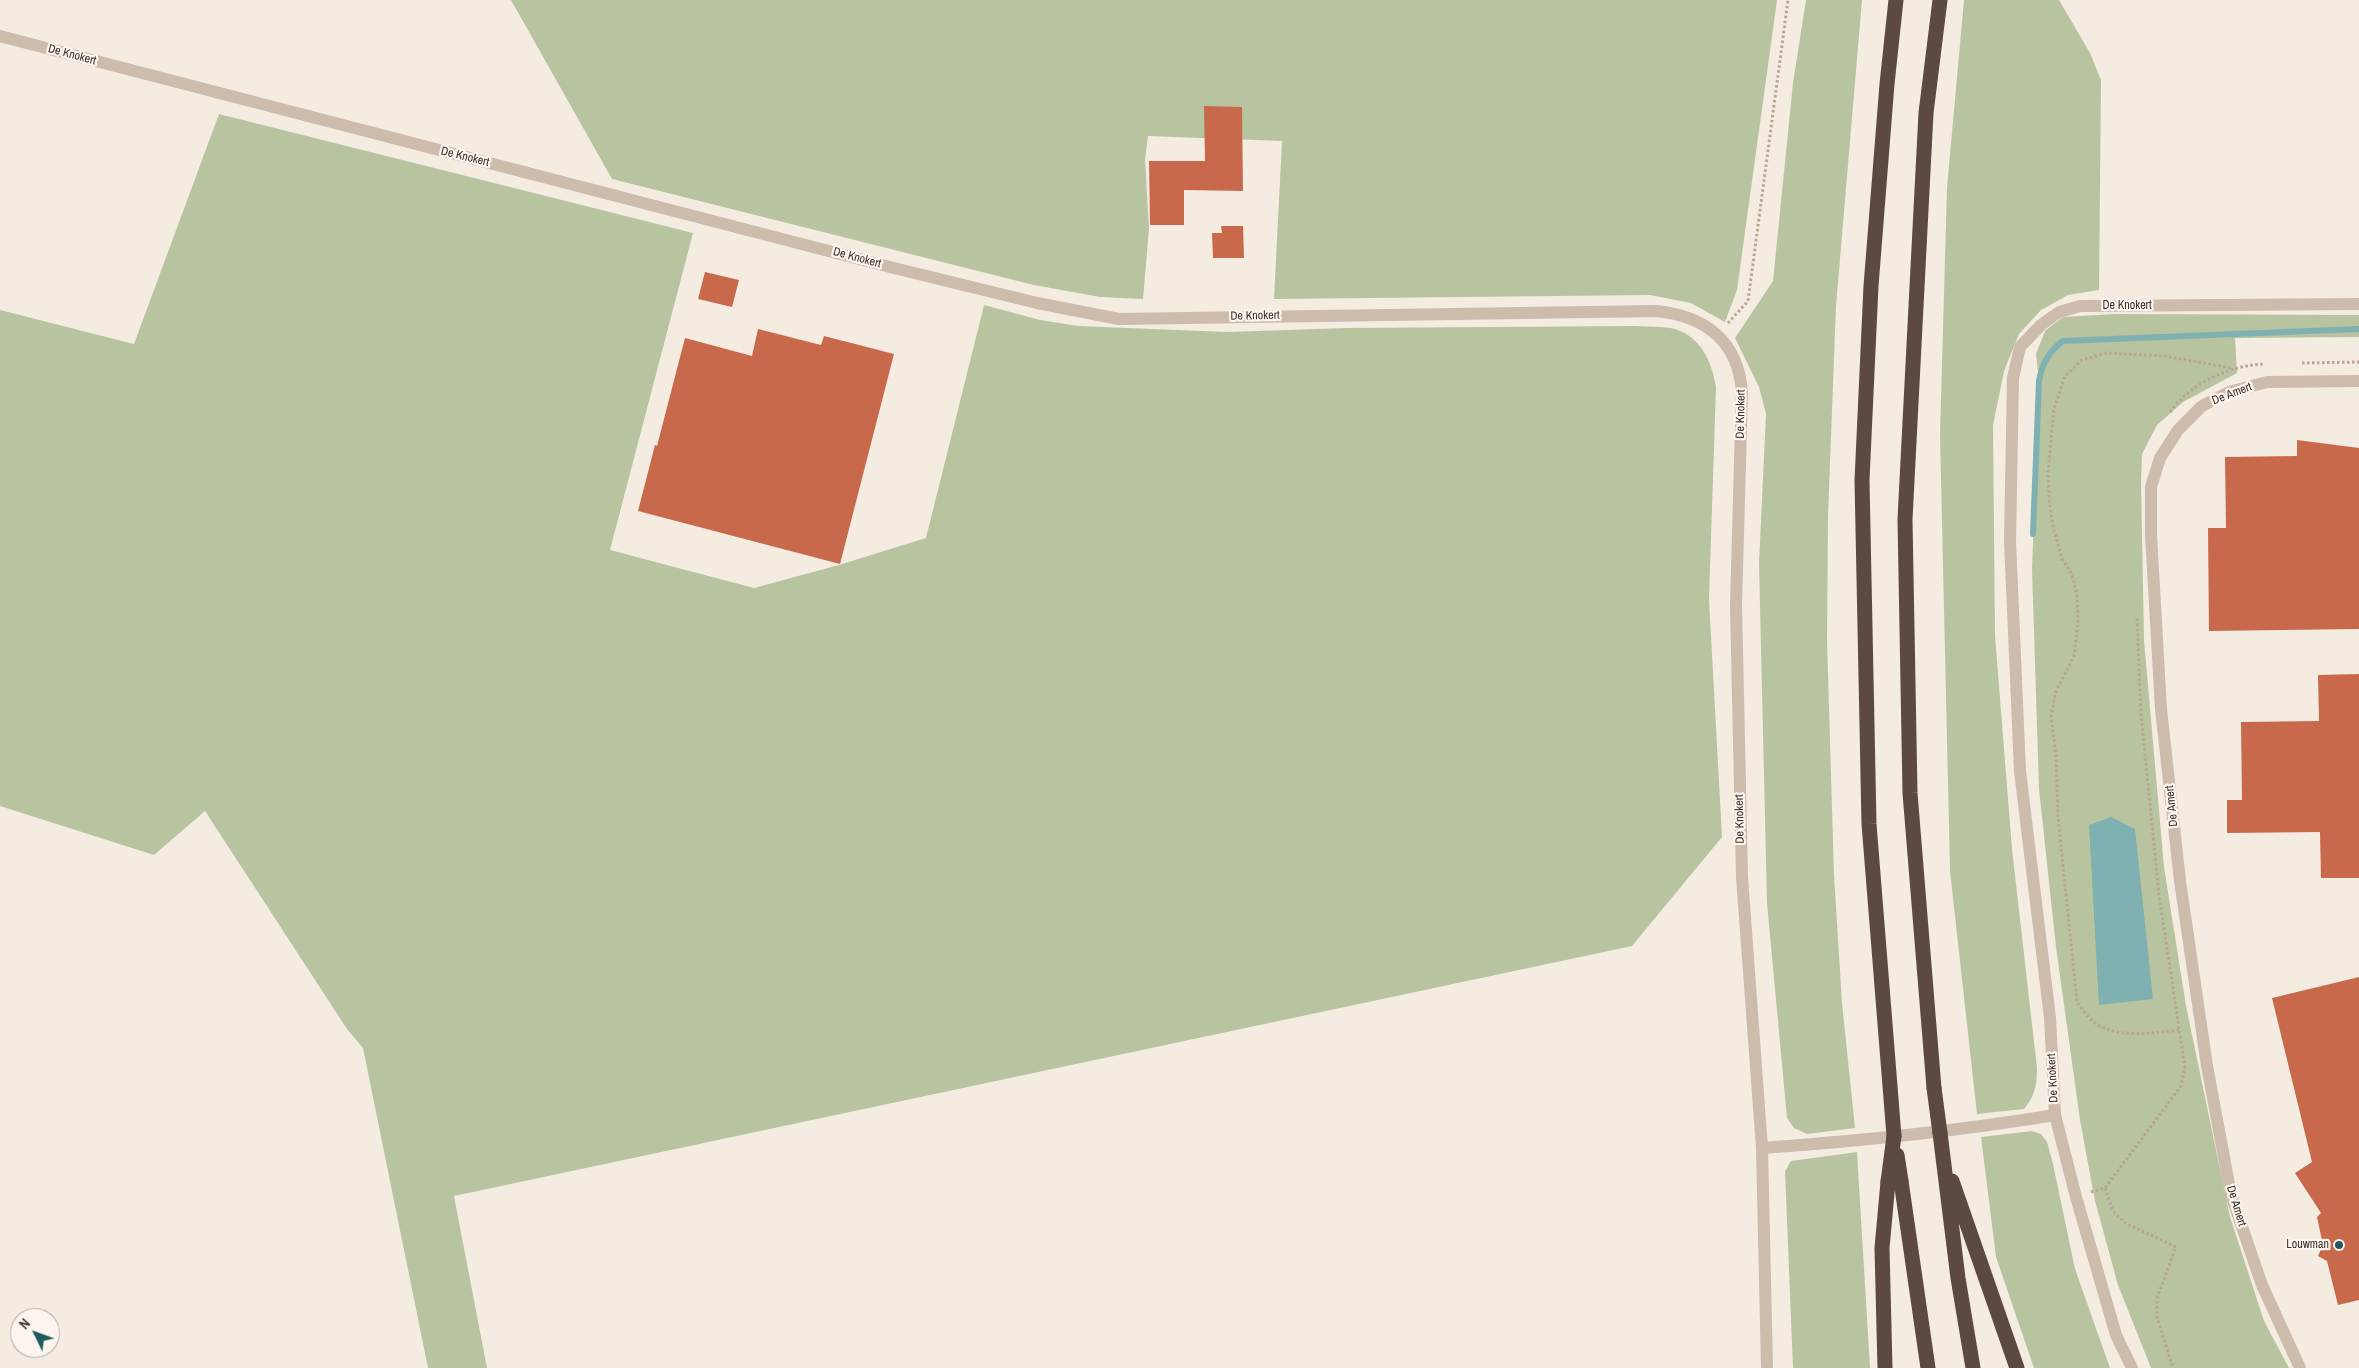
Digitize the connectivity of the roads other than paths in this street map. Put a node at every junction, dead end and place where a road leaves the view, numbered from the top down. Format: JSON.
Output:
{"nodes":[{"id":1,"x":1896,"y":0,"type":"edge"},
{"id":2,"x":1940,"y":0,"type":"edge"},
{"id":3,"x":0,"y":36,"type":"edge"},
{"id":4,"x":2359,"y":304,"type":"edge"},
{"id":5,"x":2359,"y":381,"type":"edge"},
{"id":6,"x":2055,"y":1115,"type":"junction"},
{"id":7,"x":1762,"y":1148,"type":"junction"},
{"id":8,"x":1942,"y":1153,"type":"junction"},
{"id":9,"x":1894,"y":1182,"type":"junction"},
{"id":10,"x":1767,"y":1368,"type":"edge"},
{"id":11,"x":1885,"y":1368,"type":"edge"},
{"id":12,"x":1928,"y":1368,"type":"edge"},
{"id":13,"x":1973,"y":1368,"type":"edge"},
{"id":14,"x":2017,"y":1368,"type":"edge"},
{"id":15,"x":2132,"y":1368,"type":"edge"},
{"id":16,"x":2300,"y":1368,"type":"edge"}],
"edges":[{"from":1,"to":9,"type":"highway","bridge":true},
{"from":2,"to":8,"type":"highway","bridge":true},
{"from":3,"to":7,"type":"street","name":"De Knokert"},
{"from":4,"to":6,"type":"street","name":"De Knokert"},
{"from":5,"to":16,"type":"street","name":"De Amert"},
{"from":6,"to":7,"type":"street","name":"De Knokert"},
{"from":6,"to":15,"type":"street","name":"De Knokert"},
{"from":7,"to":10,"type":"street","name":"De Knokert"},
{"from":8,"to":13,"type":"highway"},
{"from":8,"to":14,"type":"highway"},
{"from":9,"to":11,"type":"highway"},
{"from":9,"to":12,"type":"highway"}]}
